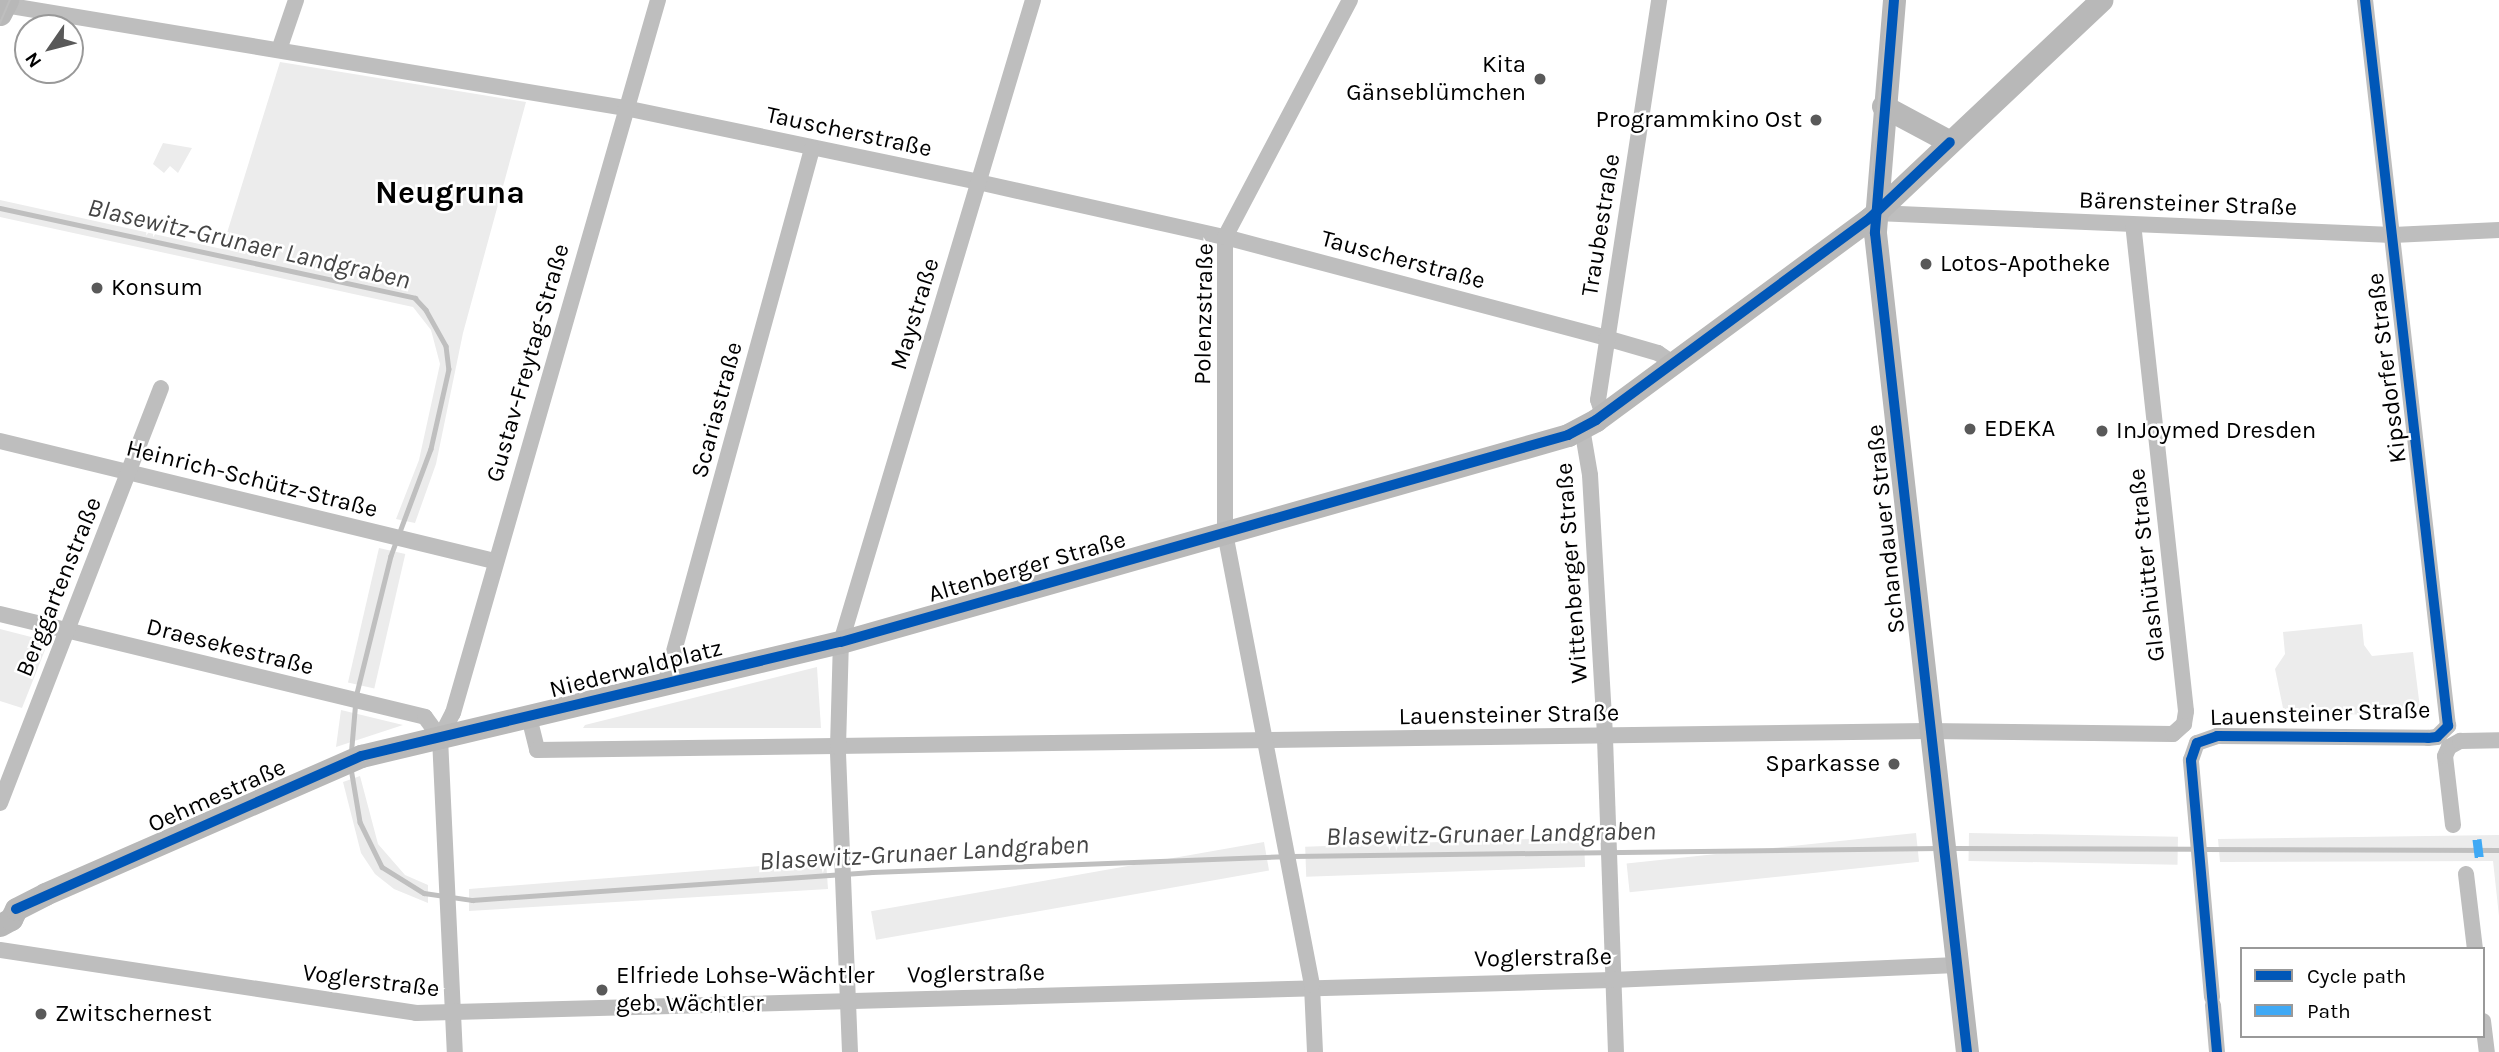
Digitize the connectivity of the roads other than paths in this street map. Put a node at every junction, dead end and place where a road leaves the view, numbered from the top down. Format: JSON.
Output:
{"nodes":[{"id":1,"x":296,"y":0,"type":"edge"},
{"id":2,"x":658,"y":0,"type":"edge"},
{"id":3,"x":1033,"y":0,"type":"edge"},
{"id":4,"x":1350,"y":0,"type":"edge"},
{"id":5,"x":1659,"y":0,"type":"edge"},
{"id":6,"x":1894,"y":0,"type":"edge"},
{"id":7,"x":2101,"y":0,"type":"edge"},
{"id":8,"x":2365,"y":0,"type":"edge"},
{"id":9,"x":4,"y":7,"type":"edge"},
{"id":10,"x":279,"y":50,"type":"junction"},
{"id":11,"x":1883,"y":106,"type":"junction"},
{"id":12,"x":625,"y":108,"type":"junction"},
{"id":13,"x":1950,"y":142,"type":"junction"},
{"id":14,"x":813,"y":149,"type":"junction"},
{"id":15,"x":978,"y":182,"type":"junction"},
{"id":16,"x":1876,"y":213,"type":"junction"},
{"id":17,"x":2133,"y":226,"type":"junction"},
{"id":18,"x":2499,"y":230,"type":"edge"},
{"id":19,"x":2393,"y":235,"type":"junction"},
{"id":20,"x":1225,"y":237,"type":"junction"},
{"id":21,"x":1606,"y":338,"type":"junction"},
{"id":22,"x":1671,"y":362,"type":"junction"},
{"id":23,"x":160,"y":388,"type":"dead end"},
{"id":24,"x":1603,"y":415,"type":"junction"},
{"id":25,"x":1583,"y":428,"type":"junction"},
{"id":26,"x":0,"y":441,"type":"edge"},
{"id":27,"x":129,"y":472,"type":"junction"},
{"id":28,"x":1225,"y":533,"type":"junction"},
{"id":29,"x":494,"y":561,"type":"junction"},
{"id":30,"x":0,"y":614,"type":"edge"},
{"id":31,"x":66,"y":630,"type":"junction"},
{"id":32,"x":841,"y":642,"type":"junction"},
{"id":33,"x":665,"y":684,"type":"junction"},
{"id":34,"x":529,"y":717,"type":"junction"},
{"id":35,"x":2180,"y":730,"type":"joint"},
{"id":36,"x":1930,"y":731,"type":"junction"},
{"id":37,"x":2450,"y":737,"type":"junction"},
{"id":38,"x":440,"y":738,"type":"junction"},
{"id":39,"x":1605,"y":738,"type":"junction"},
{"id":40,"x":2499,"y":740,"type":"edge"},
{"id":41,"x":1263,"y":741,"type":"junction"},
{"id":42,"x":838,"y":747,"type":"junction"},
{"id":43,"x":0,"y":803,"type":"edge"},
{"id":44,"x":2453,"y":825,"type":"dead end"},
{"id":45,"x":2466,"y":874,"type":"dead end"},
{"id":46,"x":5,"y":914,"type":"edge"},
{"id":47,"x":2474,"y":947,"type":"edge"},
{"id":48,"x":0,"y":950,"type":"edge"},
{"id":49,"x":1957,"y":965,"type":"junction"},
{"id":50,"x":1612,"y":980,"type":"junction"},
{"id":51,"x":1312,"y":985,"type":"junction"},
{"id":52,"x":848,"y":1000,"type":"junction"},
{"id":53,"x":454,"y":1013,"type":"junction"},
{"id":54,"x":455,"y":1052,"type":"edge"},
{"id":55,"x":850,"y":1052,"type":"edge"},
{"id":56,"x":1315,"y":1052,"type":"edge"},
{"id":57,"x":1615,"y":1052,"type":"edge"},
{"id":58,"x":1967,"y":1052,"type":"edge"},
{"id":59,"x":2217,"y":1052,"type":"edge"}],
"edges":[{"from":1,"to":10,"type":"street"},
{"from":2,"to":12,"type":"street","name":"Gustav-Freytag-Straße"},
{"from":3,"to":15,"type":"street","name":"Maystraße"},
{"from":4,"to":20,"type":"street","name":"Polenzstraße"},
{"from":5,"to":21,"type":"street","name":"Traubestraße"},
{"from":6,"to":11,"type":"main road","name":"Schandauer Straße"},
{"from":7,"to":13,"type":"main road","name":"Altenberger Straße"},
{"from":8,"to":19,"type":"street","name":"Kipsdorfer Straße"},
{"from":9,"to":10,"type":"street","name":"Tauscherstraße"},
{"from":10,"to":12,"type":"street","name":"Tauscherstraße"},
{"from":11,"to":13,"type":"main road"},
{"from":11,"to":16,"type":"main road","name":"Schandauer Straße"},
{"from":12,"to":14,"type":"street","name":"Tauscherstraße"},
{"from":12,"to":29,"type":"street","name":"Gustav-Freytag-Straße"},
{"from":13,"to":16,"type":"main road","name":"Altenberger Straße"},
{"from":14,"to":15,"type":"street","name":"Tauscherstraße"},
{"from":14,"to":33,"type":"street","name":"Scariastraße"},
{"from":15,"to":20,"type":"street","name":"Tauscherstraße"},
{"from":15,"to":32,"type":"street","name":"Maystraße"},
{"from":16,"to":17,"type":"street","name":"Bärensteiner Straße"},
{"from":16,"to":22,"type":"main road","name":"Altenberger Straße"},
{"from":16,"to":36,"type":"main road","name":"Schandauer Straße"},
{"from":17,"to":19,"type":"street","name":"Bärensteiner Straße"},
{"from":17,"to":35,"type":"street","name":"Glashütter Straße"},
{"from":18,"to":19,"type":"street","name":"Bärensteiner Straße"},
{"from":19,"to":37,"type":"street","name":"Kipsdorfer Straße"},
{"from":20,"to":21,"type":"street","name":"Tauscherstraße"},
{"from":20,"to":28,"type":"street","name":"Polenzstraße"},
{"from":21,"to":22,"type":"street","name":"Tauscherstraße"},
{"from":21,"to":24,"type":"street","name":"Traubestraße"},
{"from":22,"to":24,"type":"main road","name":"Altenberger Straße"},
{"from":23,"to":27,"type":"street","name":"Berggartenstraße"},
{"from":24,"to":25,"type":"main road","name":"Altenberger Straße"},
{"from":25,"to":28,"type":"main road","name":"Altenberger Straße"},
{"from":25,"to":39,"type":"street","name":"Wittenberger Straße"},
{"from":26,"to":27,"type":"street","name":"Heinrich-Schütz-Straße"},
{"from":27,"to":29,"type":"street","name":"Heinrich-Schütz-Straße"},
{"from":27,"to":31,"type":"street","name":"Berggartenstraße"},
{"from":28,"to":32,"type":"main road","name":"Altenberger Straße"},
{"from":28,"to":41,"type":"street","name":"Polenzstraße"},
{"from":29,"to":38,"type":"street","name":"Gustav-Freytag-Straße"},
{"from":30,"to":31,"type":"street","name":"Draesekestraße"},
{"from":31,"to":38,"type":"street","name":"Draesekestraße"},
{"from":31,"to":43,"type":"street","name":"Berggartenstraße"},
{"from":32,"to":33,"type":"main road","name":"Niederwaldplatz"},
{"from":32,"to":42,"type":"street"},
{"from":33,"to":34,"type":"main road","name":"Niederwaldplatz"},
{"from":34,"to":38,"type":"main road","name":"Niederwaldplatz"},
{"from":34,"to":42,"type":"street","name":"Niederwaldplatz"},
{"from":35,"to":36,"type":"street","name":"Lauensteiner Straße"},
{"from":36,"to":39,"type":"street","name":"Lauensteiner Straße"},
{"from":36,"to":49,"type":"main road","name":"Schandauer Straße"},
{"from":37,"to":40,"type":"street","name":"Lauensteiner Straße"},
{"from":37,"to":44,"type":"street","name":"Kipsdorfer Straße"},
{"from":37,"to":59,"type":"street","name":"Lauensteiner Straße"},
{"from":38,"to":46,"type":"main road","name":"Oehmestraße"},
{"from":38,"to":53,"type":"street"},
{"from":39,"to":41,"type":"street","name":"Lauensteiner Straße"},
{"from":39,"to":50,"type":"street","name":"Wittenberger Straße"},
{"from":41,"to":42,"type":"street","name":"Lauensteiner Straße"},
{"from":41,"to":51,"type":"street","name":"Polenzstraße"},
{"from":42,"to":52,"type":"street"},
{"from":45,"to":47,"type":"street"},
{"from":48,"to":53,"type":"street","name":"Voglerstraße"},
{"from":49,"to":50,"type":"street","name":"Voglerstraße"},
{"from":49,"to":58,"type":"main road","name":"Schandauer Straße"},
{"from":50,"to":51,"type":"street","name":"Voglerstraße"},
{"from":50,"to":57,"type":"street","name":"Wittenberger Straße"},
{"from":51,"to":52,"type":"street","name":"Voglerstraße"},
{"from":51,"to":56,"type":"street","name":"Polenzstraße"},
{"from":52,"to":53,"type":"street","name":"Voglerstraße"},
{"from":52,"to":55,"type":"street"},
{"from":53,"to":54,"type":"street"}]}
